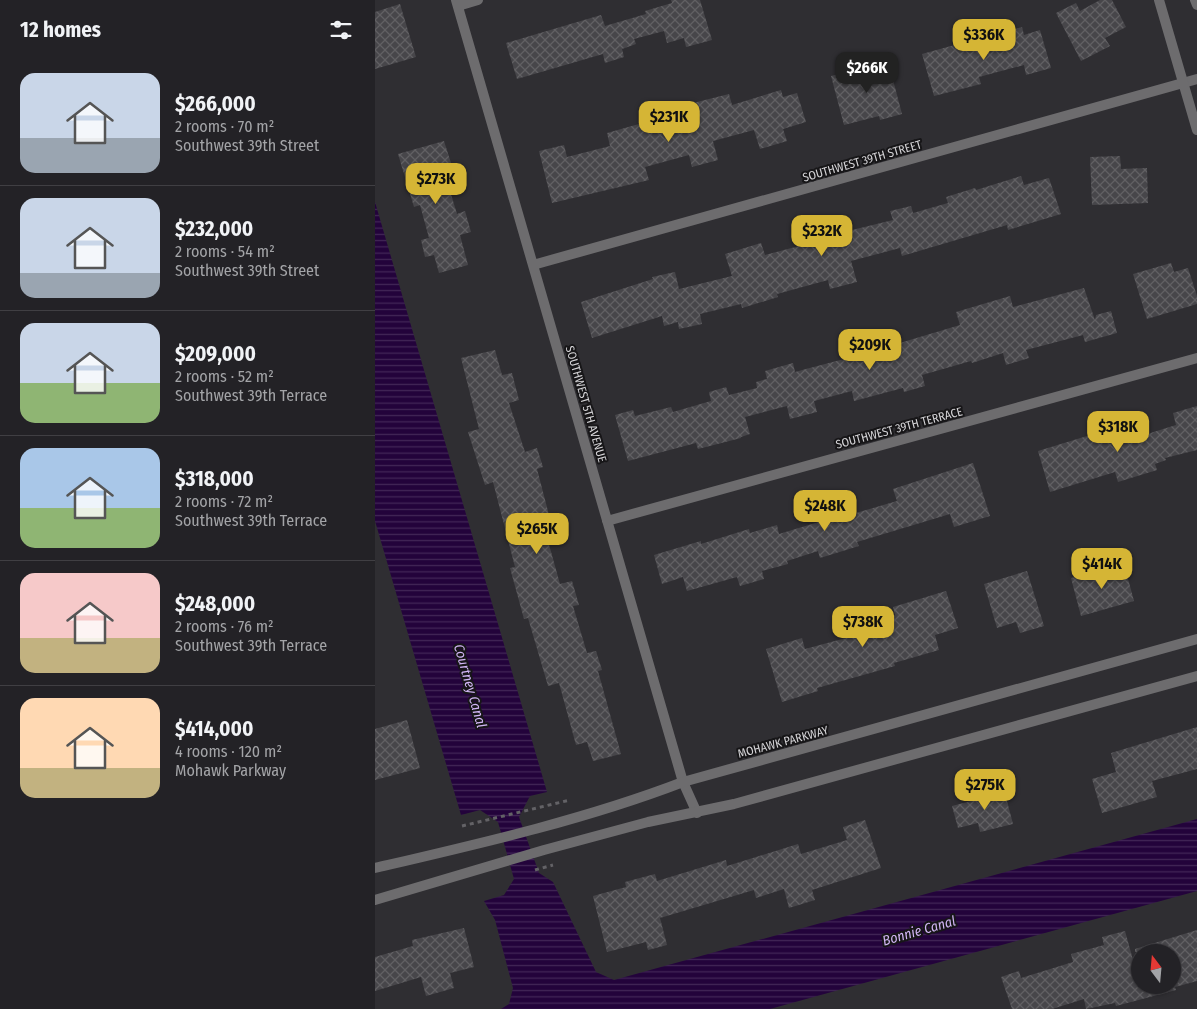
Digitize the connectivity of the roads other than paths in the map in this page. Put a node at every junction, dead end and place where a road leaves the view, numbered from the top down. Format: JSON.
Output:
{"nodes":[{"id":1,"x":478,"y":0,"type":"edge"},
{"id":2,"x":1159,"y":0,"type":"edge"},
{"id":3,"x":1195,"y":0,"type":"edge"},
{"id":4,"x":457,"y":3,"type":"edge"},
{"id":5,"x":1197,"y":5,"type":"edge"},
{"id":6,"x":1197,"y":79,"type":"edge"},
{"id":7,"x":1183,"y":82,"type":"junction"},
{"id":8,"x":1197,"y":130,"type":"edge"},
{"id":9,"x":533,"y":265,"type":"junction"},
{"id":10,"x":1197,"y":358,"type":"edge"},
{"id":11,"x":607,"y":521,"type":"junction"},
{"id":12,"x":1197,"y":640,"type":"edge"},
{"id":13,"x":1197,"y":676,"type":"edge"},
{"id":14,"x":683,"y":782,"type":"junction"},
{"id":15,"x":697,"y":813,"type":"junction"},
{"id":16,"x":375,"y":868,"type":"edge"},
{"id":17,"x":375,"y":900,"type":"edge"}],
"edges":[{"from":1,"to":4,"type":"street"},
{"from":2,"to":7,"type":"street"},
{"from":3,"to":5,"type":"street"},
{"from":4,"to":9,"type":"street","name":"SOUTHWEST 5TH AVENUE"},
{"from":6,"to":7,"type":"street","name":"SOUTHWEST 39TH STREET"},
{"from":7,"to":8,"type":"street"},
{"from":7,"to":9,"type":"street","name":"SOUTHWEST 39TH STREET"},
{"from":9,"to":11,"type":"street","name":"SOUTHWEST 5TH AVENUE"},
{"from":10,"to":11,"type":"street","name":"SOUTHWEST 39TH TERRACE"},
{"from":11,"to":14,"type":"street","name":"SOUTHWEST 5TH AVENUE"},
{"from":12,"to":14,"type":"street","name":"MOHAWK PARKWAY"},
{"from":13,"to":15,"type":"street"},
{"from":14,"to":15,"type":"street","name":"SOUTHWEST 5TH AVENUE"},
{"from":14,"to":16,"type":"street","name":"MOHAWK PARKWAY"},
{"from":15,"to":17,"type":"street"}]}
